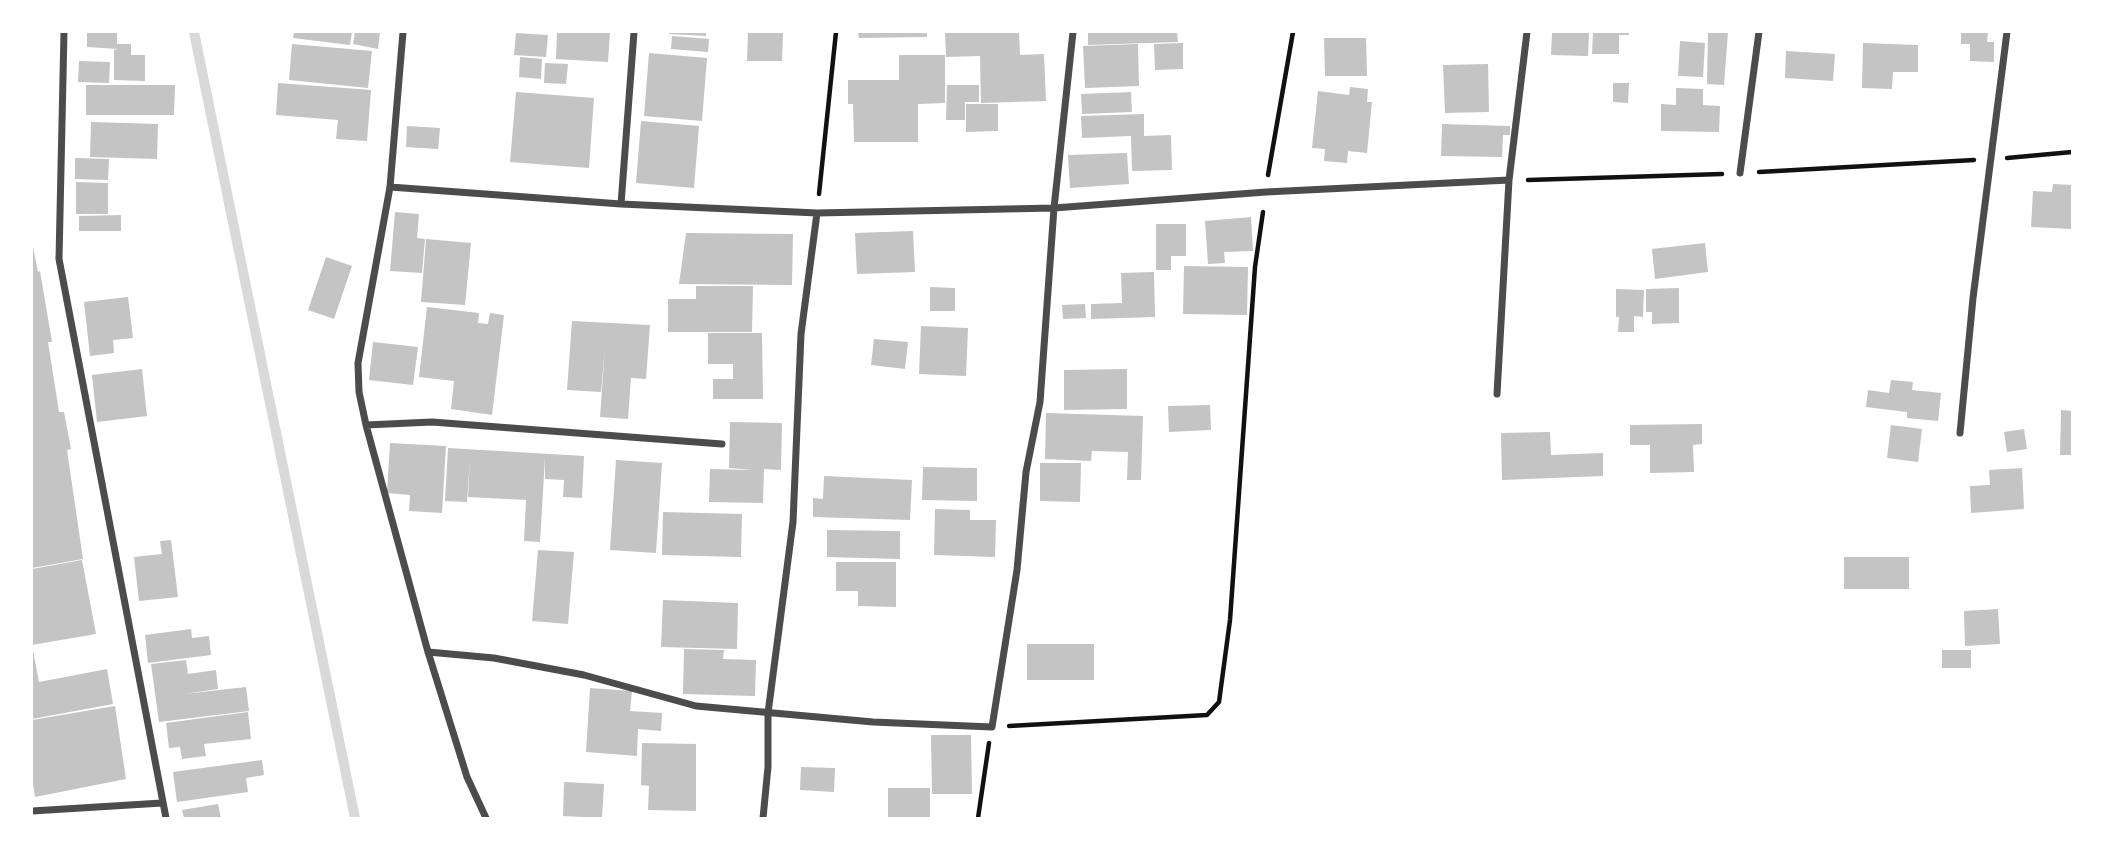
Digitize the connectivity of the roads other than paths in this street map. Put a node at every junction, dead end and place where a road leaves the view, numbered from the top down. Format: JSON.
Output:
{"nodes":[{"id":1,"x":64,"y":32,"type":"edge"},
{"id":2,"x":403,"y":32,"type":"edge"},
{"id":3,"x":634,"y":32,"type":"edge"},
{"id":4,"x":1073,"y":32,"type":"edge"},
{"id":5,"x":1527,"y":32,"type":"edge"},
{"id":6,"x":1759,"y":32,"type":"edge"},
{"id":7,"x":2007,"y":32,"type":"edge"},
{"id":8,"x":1740,"y":173,"type":"road end"},
{"id":9,"x":1509,"y":180,"type":"junction"},
{"id":10,"x":390,"y":187,"type":"junction"},
{"id":11,"x":621,"y":204,"type":"junction"},
{"id":12,"x":1054,"y":208,"type":"junction"},
{"id":13,"x":817,"y":213,"type":"junction"},
{"id":14,"x":1497,"y":394,"type":"dead end"},
{"id":15,"x":366,"y":425,"type":"junction"},
{"id":16,"x":1960,"y":433,"type":"dead end"},
{"id":17,"x":722,"y":444,"type":"dead end"},
{"id":18,"x":428,"y":652,"type":"junction"},
{"id":19,"x":768,"y":713,"type":"junction"},
{"id":20,"x":162,"y":803,"type":"junction"},
{"id":21,"x":32,"y":811,"type":"edge"},
{"id":22,"x":166,"y":818,"type":"edge"},
{"id":23,"x":486,"y":818,"type":"edge"},
{"id":24,"x":763,"y":818,"type":"edge"}],
"edges":[{"from":1,"to":20,"type":"street"},
{"from":2,"to":10,"type":"street"},
{"from":3,"to":11,"type":"street"},
{"from":4,"to":12,"type":"street"},
{"from":5,"to":9,"type":"street"},
{"from":6,"to":8,"type":"street"},
{"from":7,"to":16,"type":"street"},
{"from":9,"to":12,"type":"street"},
{"from":9,"to":14,"type":"street"},
{"from":10,"to":11,"type":"street"},
{"from":10,"to":15,"type":"street"},
{"from":11,"to":13,"type":"street"},
{"from":12,"to":13,"type":"street"},
{"from":12,"to":19,"type":"street"},
{"from":13,"to":19,"type":"street"},
{"from":15,"to":17,"type":"street"},
{"from":15,"to":18,"type":"street"},
{"from":18,"to":19,"type":"street"},
{"from":18,"to":23,"type":"street"},
{"from":19,"to":24,"type":"street"},
{"from":20,"to":21,"type":"street"},
{"from":20,"to":22,"type":"street"}]}
